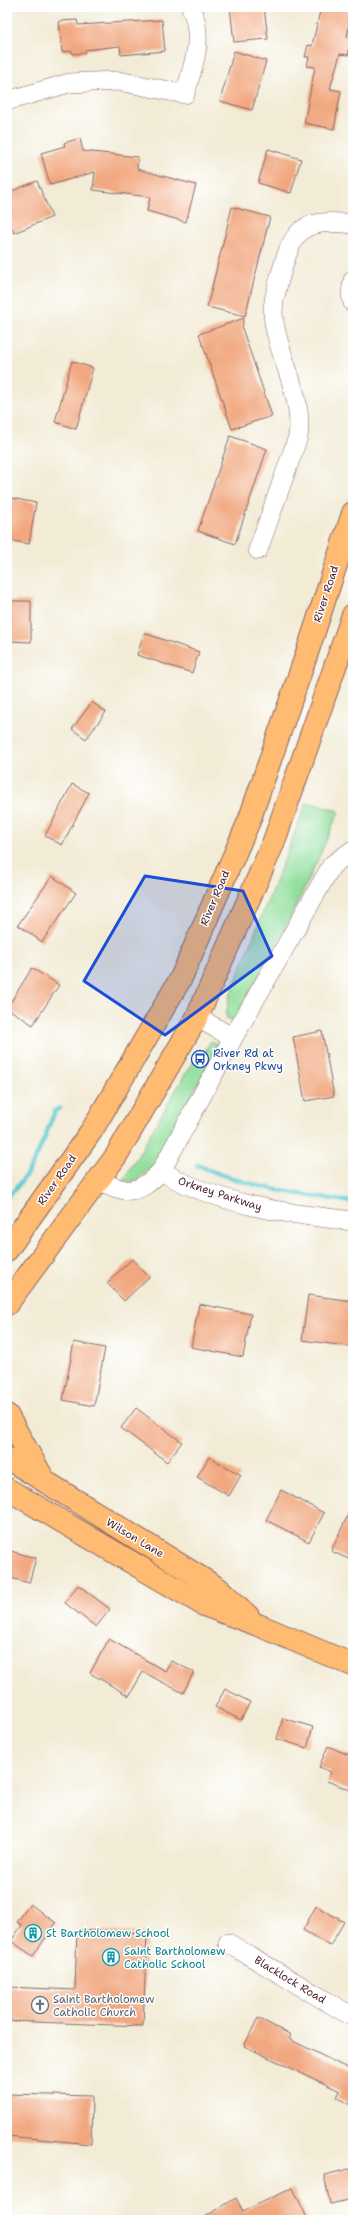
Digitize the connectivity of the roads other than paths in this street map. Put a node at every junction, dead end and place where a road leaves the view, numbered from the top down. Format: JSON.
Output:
{"nodes":[{"id":1,"x":191,"y":7,"type":"edge"},
{"id":2,"x":7,"y":101,"type":"edge"},
{"id":3,"x":353,"y":224,"type":"edge"},
{"id":4,"x":353,"y":280,"type":"edge"},
{"id":5,"x":353,"y":302,"type":"edge"},
{"id":6,"x":353,"y":512,"type":"edge"},
{"id":7,"x":258,"y":550,"type":"dead end"},
{"id":8,"x":353,"y":615,"type":"edge"},
{"id":9,"x":353,"y":850,"type":"edge"},
{"id":10,"x":198,"y":1017,"type":"junction"},
{"id":11,"x":233,"y":1038,"type":"junction"},
{"id":12,"x":161,"y":1171,"type":"junction"},
{"id":13,"x":98,"y":1180,"type":"junction"},
{"id":14,"x":353,"y":1221,"type":"edge"},
{"id":15,"x":7,"y":1250,"type":"edge"},
{"id":16,"x":8,"y":1305,"type":"edge"},
{"id":17,"x":7,"y":1416,"type":"edge"},
{"id":18,"x":7,"y":1458,"type":"edge"},
{"id":19,"x":47,"y":1484,"type":"junction"},
{"id":20,"x":7,"y":1488,"type":"edge"},
{"id":21,"x":7,"y":1500,"type":"edge"},
{"id":22,"x":32,"y":1505,"type":"junction"},
{"id":23,"x":258,"y":1625,"type":"junction"},
{"id":24,"x":353,"y":1665,"type":"edge"},
{"id":25,"x":228,"y":1943,"type":"dead end"},
{"id":26,"x":353,"y":2017,"type":"edge"}],
"edges":[{"from":1,"to":2,"type":"street"},
{"from":3,"to":7,"type":"street"},
{"from":4,"to":5,"type":"street"},
{"from":6,"to":15,"type":"main road","name":"River Road"},
{"from":8,"to":10,"type":"main road"},
{"from":9,"to":11,"type":"street"},
{"from":10,"to":11,"type":"street"},
{"from":10,"to":13,"type":"main road"},
{"from":11,"to":12,"type":"street"},
{"from":12,"to":13,"type":"street"},
{"from":12,"to":14,"type":"street","name":"Orkney Parkway"},
{"from":13,"to":16,"type":"main road"},
{"from":17,"to":19,"type":"main road"},
{"from":18,"to":19,"type":"main road","name":"Wilson Lane"},
{"from":19,"to":23,"type":"main road","name":"Wilson Lane"},
{"from":20,"to":22,"type":"main road","name":"Wilson Lane"},
{"from":21,"to":22,"type":"main road"},
{"from":22,"to":23,"type":"main road","name":"Wilson Lane"},
{"from":23,"to":24,"type":"main road","name":"Wilson Lane"},
{"from":25,"to":26,"type":"street","name":"Blacklock Road"}]}
